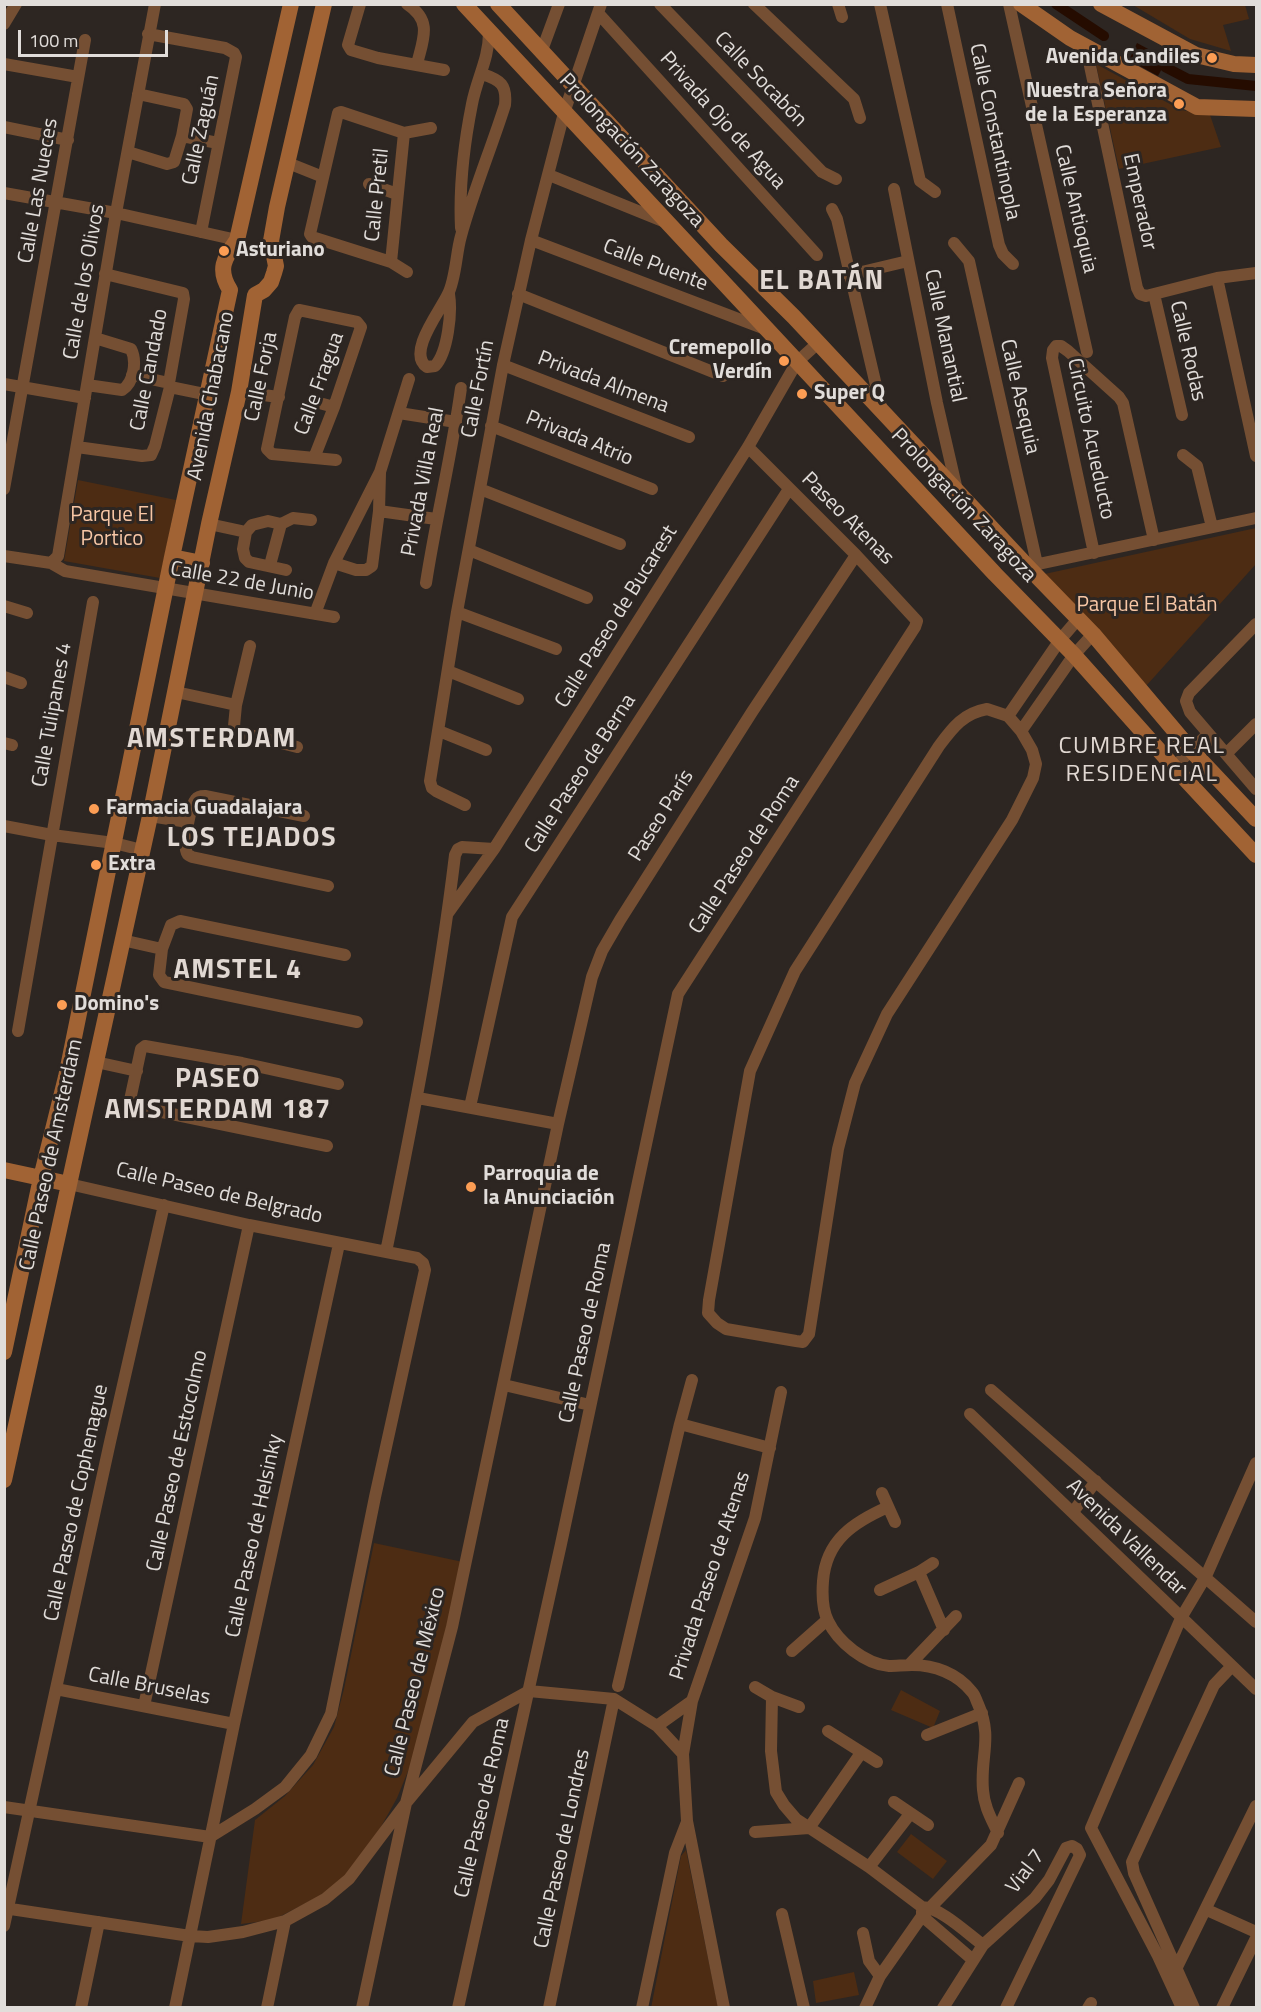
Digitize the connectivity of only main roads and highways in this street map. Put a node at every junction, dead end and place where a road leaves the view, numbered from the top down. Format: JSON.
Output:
{"nodes":[{"id":1,"x":291,"y":4,"type":"edge"},
{"id":2,"x":324,"y":4,"type":"edge"},
{"id":3,"x":464,"y":4,"type":"edge"},
{"id":4,"x":498,"y":4,"type":"edge"},
{"id":5,"x":1021,"y":4,"type":"edge"},
{"id":6,"x":1040,"y":4,"type":"edge"},
{"id":7,"x":1101,"y":4,"type":"edge"},
{"id":8,"x":1062,"y":33,"type":"junction"},
{"id":9,"x":1257,"y":65,"type":"edge"},
{"id":10,"x":1257,"y":109,"type":"edge"},
{"id":11,"x":721,"y":245,"type":"junction"},
{"id":12,"x":704,"y":262,"type":"junction"},
{"id":13,"x":230,"y":290,"type":"junction"},
{"id":14,"x":255,"y":295,"type":"junction"},
{"id":15,"x":794,"y":318,"type":"junction"},
{"id":16,"x":770,"y":333,"type":"junction"},
{"id":17,"x":172,"y":557,"type":"junction"},
{"id":18,"x":202,"y":563,"type":"junction"},
{"id":19,"x":166,"y":590,"type":"joint"},
{"id":20,"x":196,"y":594,"type":"joint"},
{"id":21,"x":1059,"y":599,"type":"junction"},
{"id":22,"x":1038,"y":618,"type":"junction"},
{"id":23,"x":1257,"y":819,"type":"edge"},
{"id":24,"x":1257,"y":855,"type":"edge"},
{"id":25,"x":4,"y":1170,"type":"edge"},
{"id":26,"x":41,"y":1178,"type":"junction"},
{"id":27,"x":69,"y":1184,"type":"junction"},
{"id":28,"x":4,"y":1352,"type":"edge"},
{"id":29,"x":4,"y":1480,"type":"edge"}],
"edges":[{"from":1,"to":13,"type":"main road","name":"Avenida Chabacano"},
{"from":2,"to":14,"type":"main road","name":"Avenida Chabacano"},
{"from":3,"to":12,"type":"main road","name":"Prolongación Zaragoza"},
{"from":4,"to":11,"type":"main road","name":"Prolongación Zaragoza"},
{"from":5,"to":8,"type":"main road"},
{"from":6,"to":8,"type":"main road"},
{"from":7,"to":9,"type":"main road"},
{"from":8,"to":10,"type":"main road"},
{"from":11,"to":12,"type":"main road"},
{"from":11,"to":15,"type":"main road","name":"Prolongación Zaragoza"},
{"from":12,"to":16,"type":"main road","name":"Prolongación Zaragoza"},
{"from":13,"to":14,"type":"main road"},
{"from":13,"to":17,"type":"main road","name":"Avenida Chabacano"},
{"from":14,"to":18,"type":"main road","name":"Avenida Chabacano"},
{"from":15,"to":16,"type":"main road"},
{"from":15,"to":21,"type":"main road","name":"Prolongación Zaragoza"},
{"from":16,"to":22,"type":"main road","name":"Prolongación Zaragoza"},
{"from":17,"to":18,"type":"main road"},
{"from":17,"to":19,"type":"main road","name":"Avenida Chabacano"},
{"from":18,"to":20,"type":"main road","name":"Avenida Chabacano"},
{"from":19,"to":26,"type":"main road","name":"Calle Paseo de Amsterdam"},
{"from":20,"to":27,"type":"main road","name":"Calle Paseo de Amsterdam"},
{"from":21,"to":22,"type":"main road"},
{"from":21,"to":23,"type":"main road","name":"Prolongación Zaragoza"},
{"from":22,"to":24,"type":"main road","name":"Prolongación Zaragoza"},
{"from":25,"to":26,"type":"main road","name":"Calle Paseo de Belgrado"},
{"from":26,"to":27,"type":"main road","name":"Calle Paseo de Belgrado"},
{"from":26,"to":28,"type":"main road","name":"Calle Paseo de Amsterdam"},
{"from":27,"to":29,"type":"main road","name":"Calle Paseo de Amsterdam"}]}
